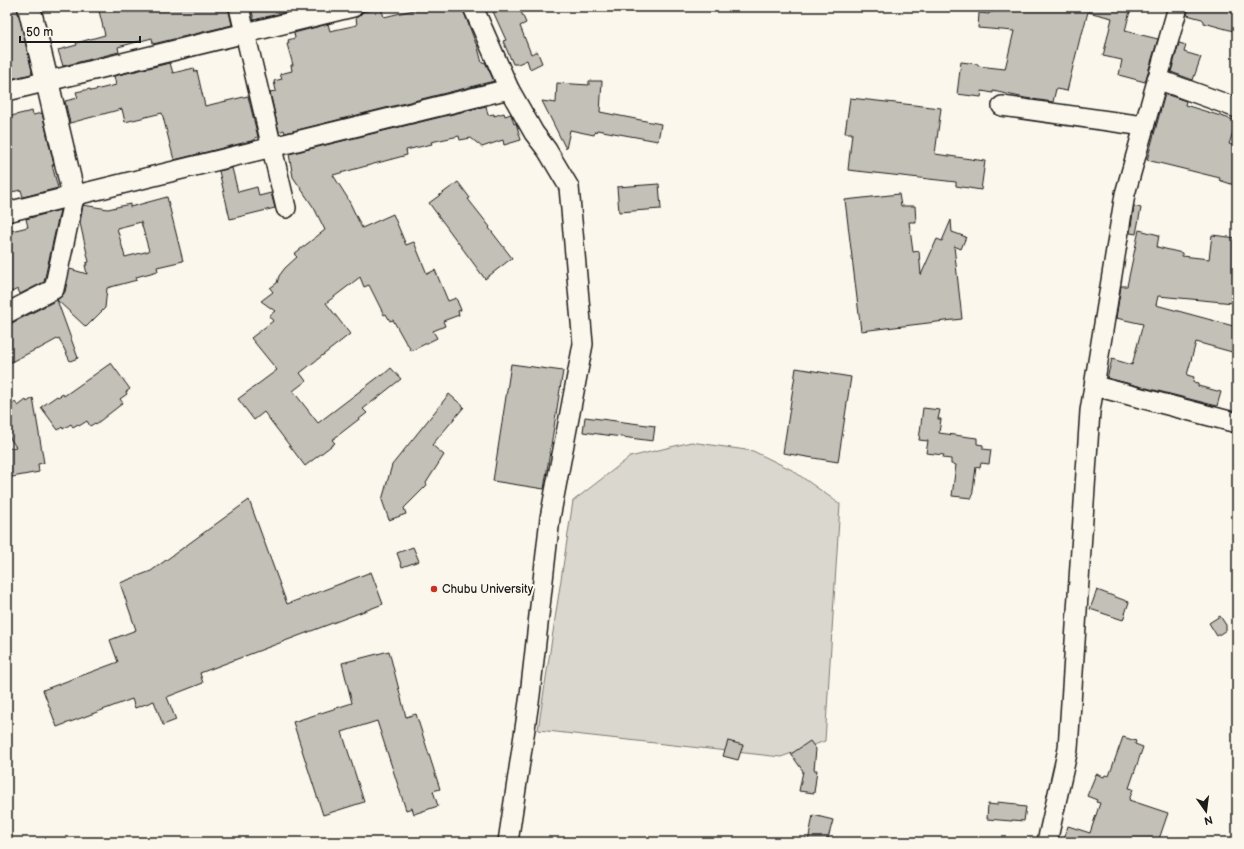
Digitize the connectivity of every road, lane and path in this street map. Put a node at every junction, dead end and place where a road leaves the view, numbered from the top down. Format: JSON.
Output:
{"nodes":[{"id":1,"x":29,"y":7,"type":"edge"},
{"id":2,"x":239,"y":7,"type":"edge"},
{"id":3,"x":353,"y":7,"type":"edge"},
{"id":4,"x":473,"y":7,"type":"edge"},
{"id":5,"x":1178,"y":7,"type":"edge"},
{"id":6,"x":245,"y":33,"type":"junction"},
{"id":7,"x":1157,"y":80,"type":"junction"},
{"id":8,"x":47,"y":81,"type":"junction"},
{"id":9,"x":509,"y":89,"type":"junction"},
{"id":10,"x":7,"y":91,"type":"edge"},
{"id":11,"x":1002,"y":106,"type":"dead end"},
{"id":12,"x":1237,"y":108,"type":"edge"},
{"id":13,"x":1144,"y":126,"type":"junction"},
{"id":14,"x":272,"y":148,"type":"junction"},
{"id":15,"x":74,"y":197,"type":"junction"},
{"id":16,"x":286,"y":208,"type":"dead end"},
{"id":17,"x":7,"y":212,"type":"edge"},
{"id":18,"x":7,"y":314,"type":"edge"},
{"id":19,"x":1095,"y":386,"type":"junction"},
{"id":20,"x":1237,"y":423,"type":"edge"},
{"id":21,"x":508,"y":842,"type":"edge"},
{"id":22,"x":1048,"y":842,"type":"edge"}],
"edges":[{"from":1,"to":8,"type":"street"},
{"from":2,"to":6,"type":"street"},
{"from":3,"to":6,"type":"street"},
{"from":4,"to":9,"type":"street"},
{"from":5,"to":7,"type":"street"},
{"from":6,"to":8,"type":"street"},
{"from":6,"to":14,"type":"street"},
{"from":7,"to":12,"type":"street"},
{"from":7,"to":13,"type":"street"},
{"from":8,"to":10,"type":"street"},
{"from":8,"to":15,"type":"street"},
{"from":9,"to":14,"type":"street"},
{"from":9,"to":21,"type":"street"},
{"from":11,"to":13,"type":"street"},
{"from":13,"to":19,"type":"street"},
{"from":14,"to":15,"type":"street"},
{"from":14,"to":16,"type":"street"},
{"from":15,"to":17,"type":"street"},
{"from":15,"to":18,"type":"street"},
{"from":19,"to":20,"type":"street"},
{"from":19,"to":22,"type":"street"}]}
